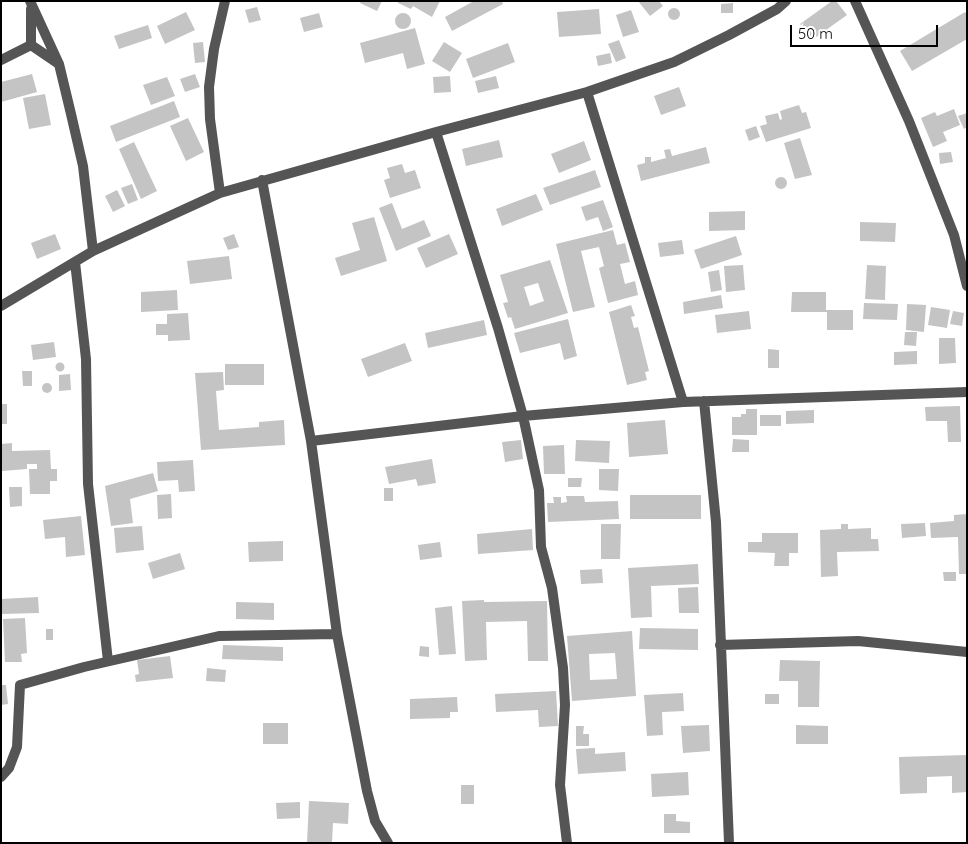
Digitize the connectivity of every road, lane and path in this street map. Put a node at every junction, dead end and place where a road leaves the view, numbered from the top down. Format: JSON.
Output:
{"nodes":[{"id":1,"x":225,"y":1,"type":"edge"},
{"id":2,"x":786,"y":1,"type":"edge"},
{"id":3,"x":855,"y":1,"type":"edge"},
{"id":4,"x":31,"y":4,"type":"edge"},
{"id":5,"x":31,"y":45,"type":"junction"},
{"id":6,"x":1,"y":60,"type":"edge"},
{"id":7,"x":59,"y":64,"type":"junction"},
{"id":8,"x":587,"y":92,"type":"junction"},
{"id":9,"x":436,"y":132,"type":"junction"},
{"id":10,"x":262,"y":180,"type":"junction"},
{"id":11,"x":220,"y":193,"type":"junction"},
{"id":12,"x":93,"y":251,"type":"junction"},
{"id":13,"x":75,"y":262,"type":"junction"},
{"id":14,"x":967,"y":286,"type":"edge"},
{"id":15,"x":1,"y":306,"type":"edge"},
{"id":16,"x":967,"y":392,"type":"edge"},
{"id":17,"x":704,"y":401,"type":"junction"},
{"id":18,"x":683,"y":402,"type":"junction"},
{"id":19,"x":523,"y":416,"type":"junction"},
{"id":20,"x":311,"y":441,"type":"junction"},
{"id":21,"x":337,"y":634,"type":"junction"},
{"id":22,"x":720,"y":645,"type":"junction"},
{"id":23,"x":967,"y":652,"type":"edge"},
{"id":24,"x":108,"y":661,"type":"junction"},
{"id":25,"x":1,"y":777,"type":"edge"},
{"id":26,"x":388,"y":843,"type":"edge"},
{"id":27,"x":567,"y":843,"type":"edge"},
{"id":28,"x":729,"y":843,"type":"edge"}],
"edges":[{"from":1,"to":11,"type":"street"},
{"from":2,"to":8,"type":"street"},
{"from":3,"to":14,"type":"street"},
{"from":4,"to":5,"type":"street"},
{"from":4,"to":7,"type":"street"},
{"from":5,"to":6,"type":"street"},
{"from":5,"to":7,"type":"street"},
{"from":7,"to":12,"type":"street"},
{"from":8,"to":9,"type":"street"},
{"from":8,"to":18,"type":"street"},
{"from":9,"to":10,"type":"street"},
{"from":9,"to":19,"type":"street"},
{"from":10,"to":11,"type":"street"},
{"from":10,"to":20,"type":"street"},
{"from":11,"to":12,"type":"street"},
{"from":12,"to":13,"type":"street"},
{"from":13,"to":15,"type":"street"},
{"from":13,"to":24,"type":"street"},
{"from":16,"to":17,"type":"street"},
{"from":17,"to":18,"type":"street"},
{"from":17,"to":22,"type":"street"},
{"from":18,"to":19,"type":"street"},
{"from":19,"to":20,"type":"street"},
{"from":19,"to":27,"type":"street"},
{"from":20,"to":21,"type":"street"},
{"from":21,"to":24,"type":"street"},
{"from":21,"to":26,"type":"street"},
{"from":22,"to":23,"type":"street"},
{"from":22,"to":28,"type":"street"},
{"from":24,"to":25,"type":"street"}]}
